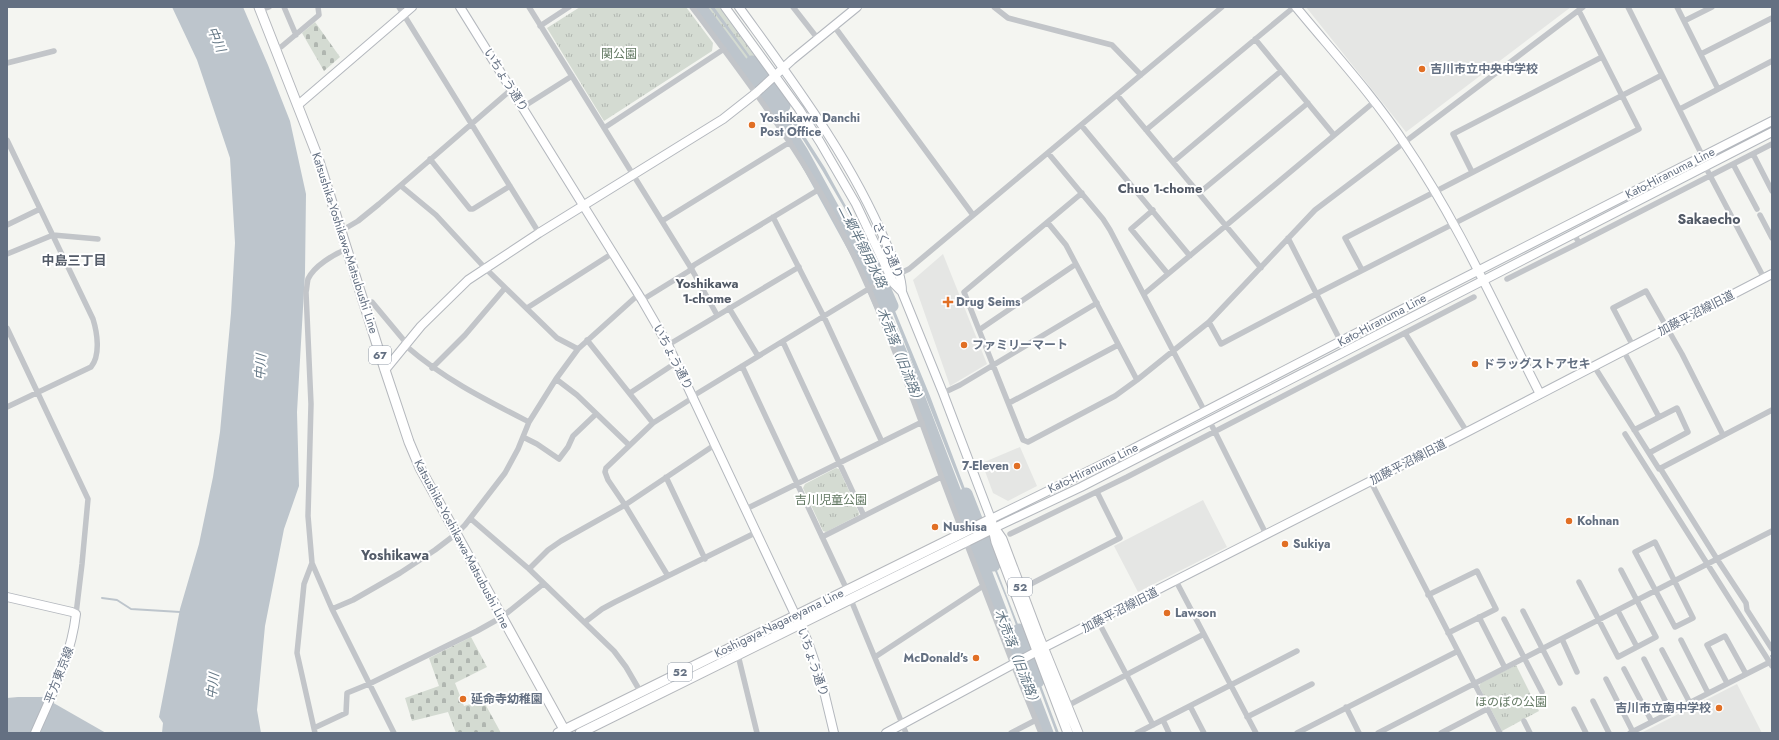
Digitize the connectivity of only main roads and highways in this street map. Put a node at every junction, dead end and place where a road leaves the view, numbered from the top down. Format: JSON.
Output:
{"nodes":[{"id":1,"x":259,"y":9,"type":"edge"},
{"id":2,"x":994,"y":528,"type":"junction"},
{"id":3,"x":1037,"y":651,"type":"junction"},
{"id":4,"x":563,"y":732,"type":"edge"},
{"id":5,"x":580,"y":733,"type":"edge"},
{"id":6,"x":1068,"y":733,"type":"edge"},
{"id":7,"x":1078,"y":733,"type":"edge"}],
"edges":[{"from":1,"to":4,"type":"main road","name":"Katsushika-Yoshikawa-Matsubushi Line","number":"67"},
{"from":2,"to":3,"type":"main road","number":"52"},
{"from":2,"to":3,"type":"main road","number":"52"},
{"from":2,"to":4,"type":"main road","name":"Koshigaya-Nagareyama Line","number":"52"},
{"from":2,"to":5,"type":"main road","name":"Koshigaya-Nagareyama Line","number":"52"},
{"from":3,"to":6,"type":"main road","number":"52"},
{"from":3,"to":7,"type":"main road","number":"52"}]}
